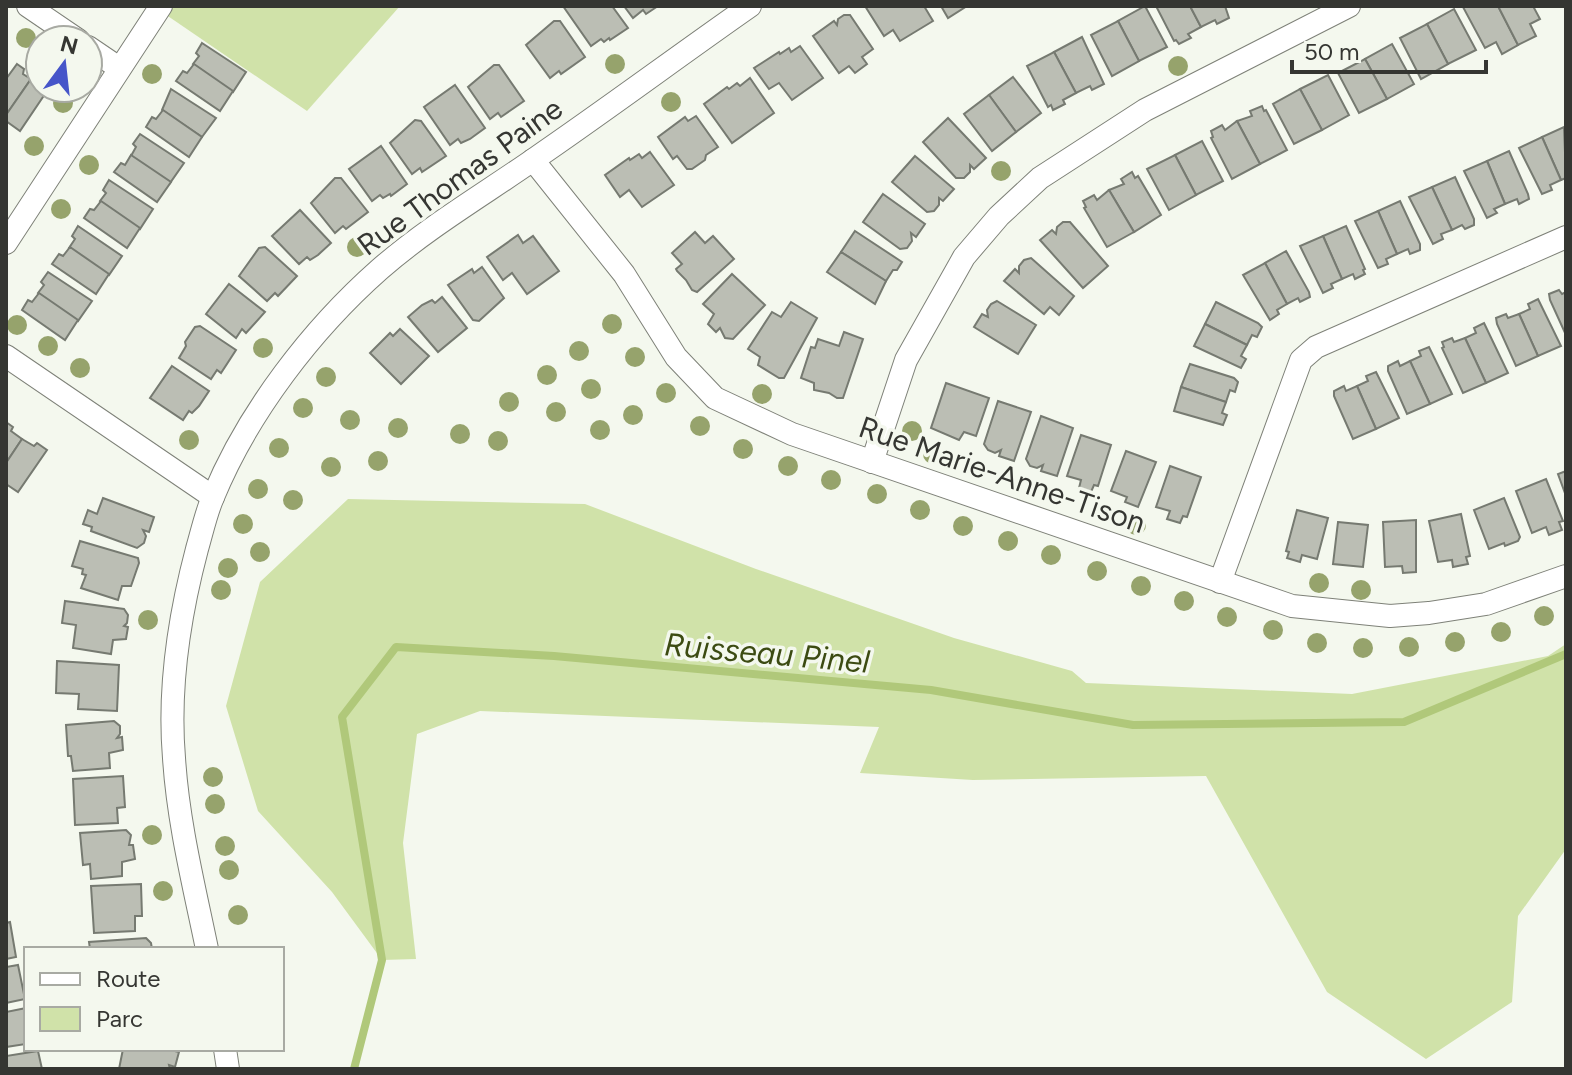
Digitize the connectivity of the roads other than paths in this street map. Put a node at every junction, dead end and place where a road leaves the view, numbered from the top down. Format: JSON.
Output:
{"nodes":[{"id":1,"x":28,"y":6,"type":"edge"},
{"id":2,"x":161,"y":6,"type":"edge"},
{"id":3,"x":750,"y":6,"type":"edge"},
{"id":4,"x":1349,"y":6,"type":"edge"},
{"id":5,"x":54,"y":24,"type":"edge"},
{"id":6,"x":104,"y":58,"type":"edge"},
{"id":7,"x":119,"y":68,"type":"junction"},
{"id":8,"x":533,"y":160,"type":"junction"},
{"id":9,"x":1566,"y":237,"type":"edge"},
{"id":10,"x":6,"y":243,"type":"edge"},
{"id":11,"x":6,"y":356,"type":"edge"},
{"id":12,"x":872,"y":462,"type":"junction"},
{"id":13,"x":213,"y":497,"type":"junction"},
{"id":14,"x":1566,"y":576,"type":"edge"},
{"id":15,"x":1220,"y":582,"type":"junction"},
{"id":16,"x":207,"y":947,"type":"edge"}],
"edges":[{"from":1,"to":5,"type":"street"},
{"from":2,"to":7,"type":"street"},
{"from":3,"to":8,"type":"street","name":"Rue Thomas Paine"},
{"from":4,"to":12,"type":"street"},
{"from":6,"to":7,"type":"street"},
{"from":7,"to":10,"type":"street"},
{"from":8,"to":12,"type":"street","name":"Rue Marie-Anne-Tison"},
{"from":8,"to":13,"type":"street","name":"Rue Thomas Paine"},
{"from":9,"to":15,"type":"street"},
{"from":11,"to":13,"type":"street"},
{"from":12,"to":15,"type":"street","name":"Rue Marie-Anne-Tison"},
{"from":13,"to":16,"type":"street","name":"Rue Thomas Paine"},
{"from":14,"to":15,"type":"street","name":"Rue Marie-Anne-Tison"}]}
